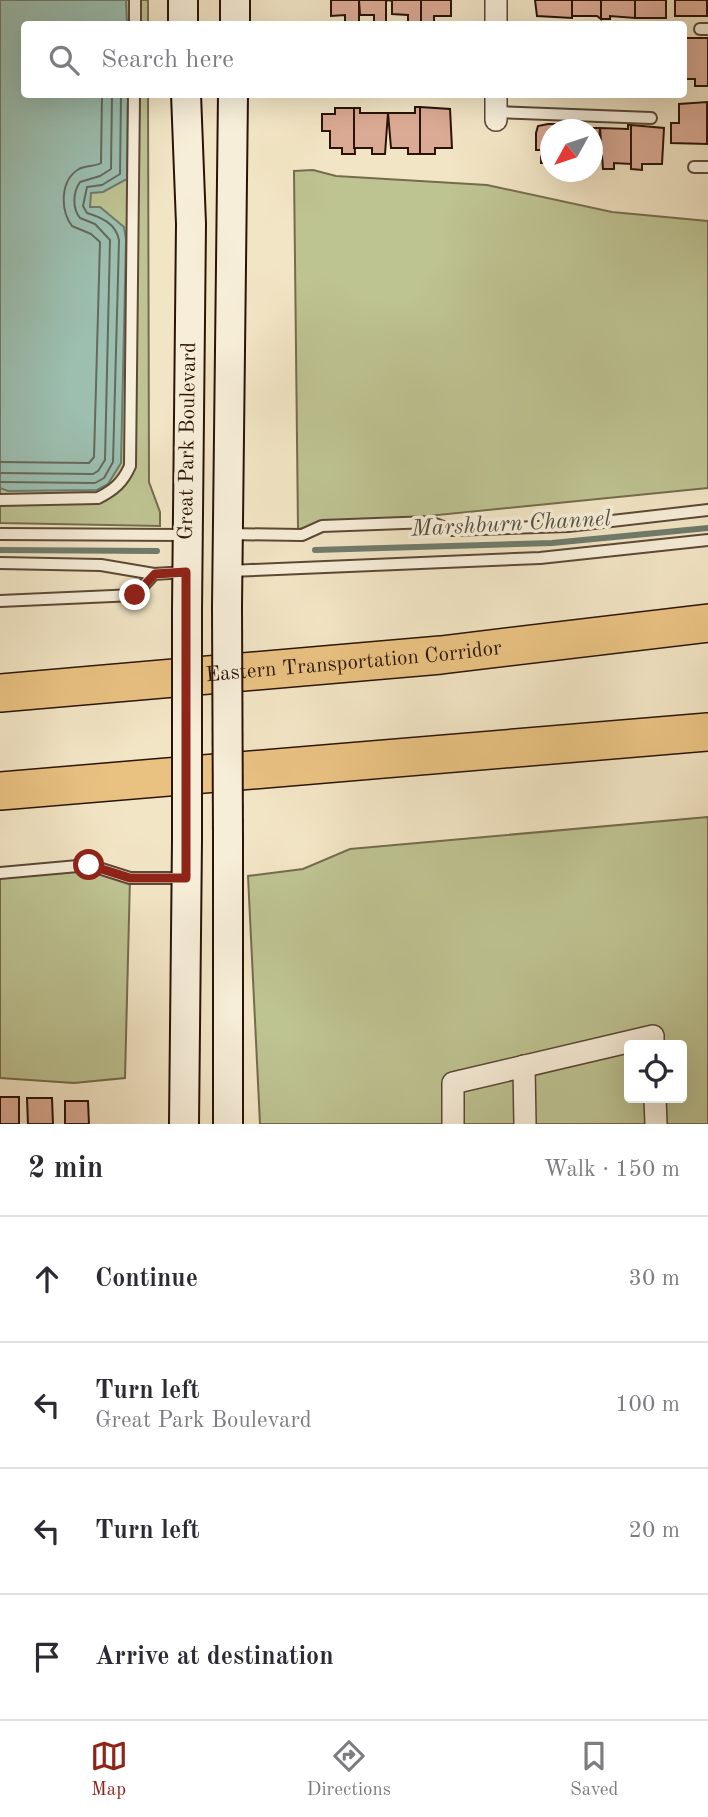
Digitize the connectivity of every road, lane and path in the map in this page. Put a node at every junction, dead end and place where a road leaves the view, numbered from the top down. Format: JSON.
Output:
{"nodes":[{"id":1,"x":135,"y":0,"type":"edge"},
{"id":2,"x":183,"y":0,"type":"edge"},
{"id":3,"x":235,"y":0,"type":"edge"},
{"id":4,"x":496,"y":0,"type":"edge"},
{"id":5,"x":135,"y":21,"type":"edge"},
{"id":6,"x":183,"y":21,"type":"edge"},
{"id":7,"x":234,"y":21,"type":"edge"},
{"id":8,"x":496,"y":21,"type":"edge"},
{"id":9,"x":134,"y":98,"type":"edge"},
{"id":10,"x":186,"y":98,"type":"edge"},
{"id":11,"x":233,"y":98,"type":"edge"},
{"id":12,"x":496,"y":109,"type":"edge"},
{"id":13,"x":651,"y":118,"type":"dead end"},
{"id":14,"x":694,"y":167,"type":"dead end"},
{"id":15,"x":708,"y":167,"type":"edge"},
{"id":16,"x":0,"y":500,"type":"edge"},
{"id":17,"x":708,"y":510,"type":"edge"},
{"id":18,"x":0,"y":534,"type":"edge"},
{"id":19,"x":228,"y":534,"type":"junction"},
{"id":20,"x":185,"y":535,"type":"junction"},
{"id":21,"x":708,"y":541,"type":"edge"},
{"id":22,"x":0,"y":562,"type":"edge"},
{"id":23,"x":228,"y":571,"type":"junction"},
{"id":24,"x":186,"y":572,"type":"junction"},
{"id":25,"x":155,"y":574,"type":"junction"},
{"id":26,"x":0,"y":601,"type":"edge"},
{"id":27,"x":708,"y":624,"type":"edge"},
{"id":28,"x":0,"y":693,"type":"edge"},
{"id":29,"x":708,"y":732,"type":"edge"},
{"id":30,"x":0,"y":791,"type":"edge"},
{"id":31,"x":0,"y":873,"type":"edge"},
{"id":32,"x":186,"y":878,"type":"junction"},
{"id":33,"x":636,"y":1040,"type":"edge"},
{"id":34,"x":653,"y":1040,"type":"edge"},
{"id":35,"x":624,"y":1043,"type":"edge"},
{"id":36,"x":524,"y":1066,"type":"junction"},
{"id":37,"x":655,"y":1103,"type":"edge"},
{"id":38,"x":184,"y":1124,"type":"edge"},
{"id":39,"x":228,"y":1124,"type":"edge"},
{"id":40,"x":453,"y":1124,"type":"edge"},
{"id":41,"x":524,"y":1124,"type":"edge"},
{"id":42,"x":656,"y":1124,"type":"edge"}],
"edges":[{"from":1,"to":5,"type":"lane"},
{"from":2,"to":6,"type":"main road"},
{"from":3,"to":7,"type":"main road"},
{"from":4,"to":8,"type":"street"},
{"from":9,"to":16,"type":"lane"},
{"from":10,"to":20,"type":"main road","name":"Great Park Boulevard"},
{"from":11,"to":19,"type":"main road","name":"Great Park Boulevard"},
{"from":12,"to":13,"type":"lane"},
{"from":14,"to":15,"type":"lane"},
{"from":17,"to":19,"type":"lane"},
{"from":18,"to":20,"type":"lane"},
{"from":19,"to":23,"type":"main road","name":"Great Park Boulevard"},
{"from":20,"to":24,"type":"main road","name":"Great Park Boulevard"},
{"from":21,"to":23,"type":"lane"},
{"from":22,"to":25,"type":"lane"},
{"from":23,"to":39,"type":"main road","name":"Great Park Boulevard","bridge":true},
{"from":24,"to":25,"type":"lane"},
{"from":24,"to":32,"type":"main road","name":"Great Park Boulevard","bridge":true},
{"from":25,"to":26,"type":"lane"},
{"from":27,"to":28,"type":"highway","name":"Eastern Transportation Corridor"},
{"from":29,"to":30,"type":"highway"},
{"from":31,"to":32,"type":"lane"},
{"from":32,"to":38,"type":"main road","name":"Great Park Boulevard"},
{"from":33,"to":34,"type":"street"},
{"from":35,"to":36,"type":"street"},
{"from":36,"to":40,"type":"street"},
{"from":36,"to":41,"type":"street"},
{"from":37,"to":42,"type":"street"}]}
